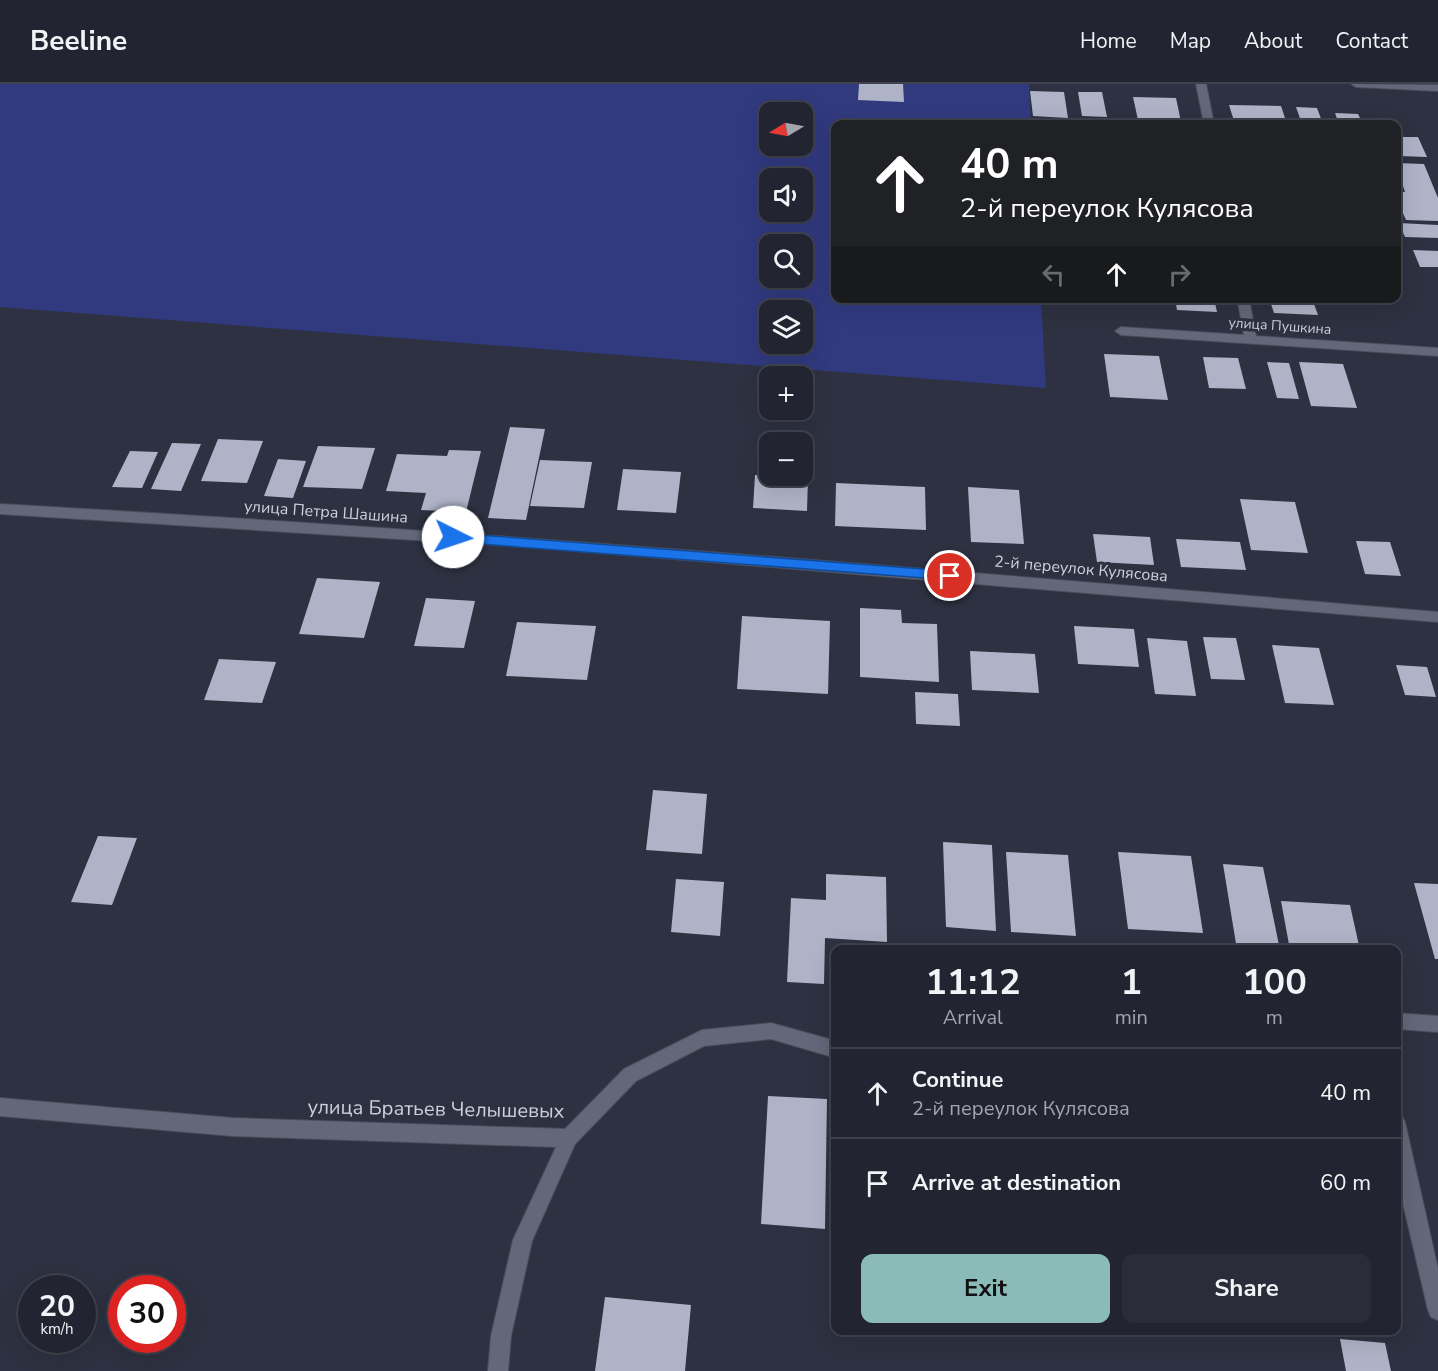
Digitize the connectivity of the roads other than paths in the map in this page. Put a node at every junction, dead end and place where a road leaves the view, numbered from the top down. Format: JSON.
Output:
{"nodes":[{"id":1,"x":1201,"y":84,"type":"edge"},
{"id":2,"x":1356,"y":84,"type":"edge"},
{"id":3,"x":1438,"y":88,"type":"edge"},
{"id":4,"x":1208,"y":120,"type":"edge"},
{"id":5,"x":1244,"y":303,"type":"edge"},
{"id":6,"x":1120,"y":331,"type":"dead end"},
{"id":7,"x":1251,"y":339,"type":"junction"},
{"id":8,"x":1438,"y":352,"type":"edge"},
{"id":9,"x":0,"y":509,"type":"edge"},
{"id":10,"x":648,"y":550,"type":"joint"},
{"id":11,"x":1438,"y":617,"type":"edge"},
{"id":12,"x":1401,"y":1021,"type":"edge"},
{"id":13,"x":1438,"y":1024,"type":"edge"},
{"id":14,"x":831,"y":1049,"type":"edge"},
{"id":15,"x":0,"y":1107,"type":"edge"},
{"id":16,"x":570,"y":1138,"type":"junction"},
{"id":17,"x":1401,"y":1148,"type":"edge"},
{"id":18,"x":1438,"y":1310,"type":"edge"},
{"id":19,"x":498,"y":1371,"type":"edge"}],
"edges":[{"from":1,"to":4,"type":"street"},
{"from":2,"to":3,"type":"street"},
{"from":5,"to":7,"type":"street"},
{"from":6,"to":7,"type":"street","name":"улица Пушкина"},
{"from":7,"to":8,"type":"street","name":"улица Пушкина"},
{"from":9,"to":10,"type":"street","name":"улица Петра Шашина"},
{"from":10,"to":11,"type":"street","name":"2-й переулок Кулясова"},
{"from":12,"to":13,"type":"street"},
{"from":14,"to":16,"type":"street","name":"улица Братьев Челышевых"},
{"from":15,"to":16,"type":"street","name":"улица Братьев Челышевых"},
{"from":16,"to":19,"type":"street"},
{"from":17,"to":18,"type":"street"}]}
